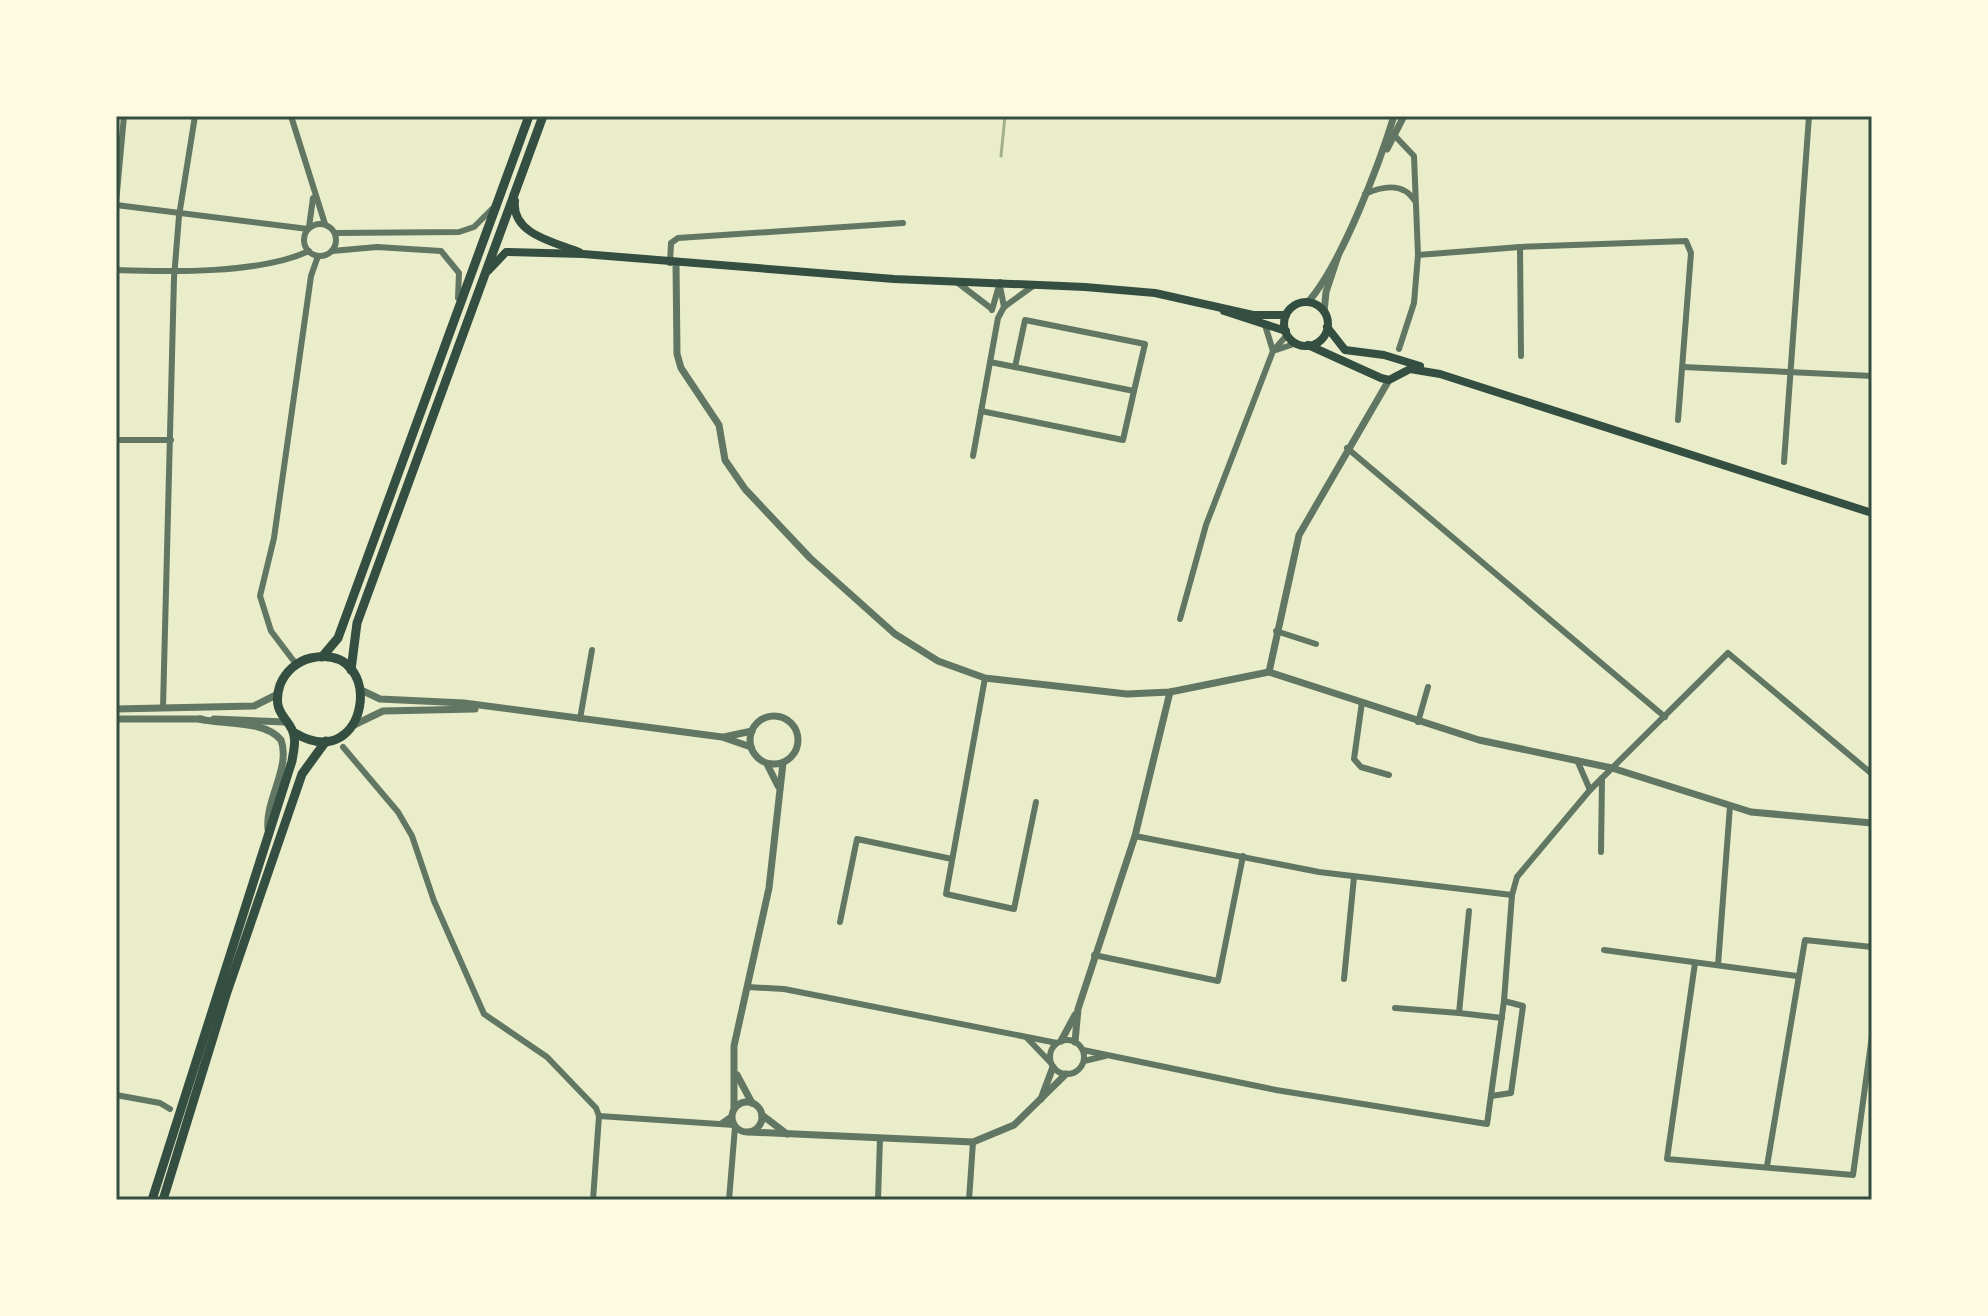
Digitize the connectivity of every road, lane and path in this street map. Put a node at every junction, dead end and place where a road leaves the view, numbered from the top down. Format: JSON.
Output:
{"nodes":[{"id":1,"x":124,"y":116,"type":"edge"},
{"id":2,"x":195,"y":116,"type":"edge"},
{"id":3,"x":291,"y":116,"type":"edge"},
{"id":4,"x":529,"y":116,"type":"edge"},
{"id":5,"x":543,"y":116,"type":"edge"},
{"id":6,"x":1394,"y":116,"type":"edge"},
{"id":7,"x":1404,"y":116,"type":"edge"},
{"id":8,"x":1809,"y":116,"type":"edge"},
{"id":9,"x":1395,"y":136,"type":"junction"},
{"id":10,"x":1381,"y":158,"type":"junction"},
{"id":11,"x":516,"y":190,"type":"junction"},
{"id":12,"x":1364,"y":194,"type":"junction"},
{"id":13,"x":313,"y":195,"type":"junction"},
{"id":14,"x":498,"y":199,"type":"junction"},
{"id":15,"x":116,"y":204,"type":"edge"},
{"id":16,"x":1417,"y":205,"type":"junction"},
{"id":17,"x":179,"y":216,"type":"junction"},
{"id":18,"x":903,"y":223,"type":"dead end"},
{"id":19,"x":325,"y":224,"type":"junction"},
{"id":20,"x":309,"y":229,"type":"junction"},
{"id":21,"x":335,"y":233,"type":"junction"},
{"id":22,"x":1341,"y":246,"type":"junction"},
{"id":23,"x":1520,"y":247,"type":"junction"},
{"id":24,"x":309,"y":251,"type":"junction"},
{"id":25,"x":332,"y":251,"type":"junction"},
{"id":26,"x":583,"y":254,"type":"junction"},
{"id":27,"x":1418,"y":255,"type":"junction"},
{"id":28,"x":318,"y":256,"type":"junction"},
{"id":29,"x":673,"y":263,"type":"junction"},
{"id":30,"x":116,"y":270,"type":"edge"},
{"id":31,"x":174,"y":272,"type":"junction"},
{"id":32,"x":486,"y":275,"type":"junction"},
{"id":33,"x":955,"y":281,"type":"junction"},
{"id":34,"x":1000,"y":282,"type":"junction"},
{"id":35,"x":1035,"y":284,"type":"junction"},
{"id":36,"x":1308,"y":302,"type":"junction"},
{"id":37,"x":1208,"y":304,"type":"junction"},
{"id":38,"x":1004,"y":307,"type":"junction"},
{"id":39,"x":458,"y":309,"type":"junction"},
{"id":40,"x":992,"y":309,"type":"junction"},
{"id":41,"x":1324,"y":312,"type":"junction"},
{"id":42,"x":1286,"y":315,"type":"junction"},
{"id":43,"x":998,"y":318,"type":"junction"},
{"id":44,"x":1265,"y":325,"type":"junction"},
{"id":45,"x":1327,"y":327,"type":"junction"},
{"id":46,"x":1286,"y":333,"type":"junction"},
{"id":47,"x":1297,"y":343,"type":"junction"},
{"id":48,"x":1308,"y":345,"type":"junction"},
{"id":49,"x":1399,"y":349,"type":"dead end"},
{"id":50,"x":1273,"y":351,"type":"junction"},
{"id":51,"x":1521,"y":356,"type":"dead end"},
{"id":52,"x":1392,"y":357,"type":"junction"},
{"id":53,"x":990,"y":362,"type":"junction"},
{"id":54,"x":1015,"y":367,"type":"junction"},
{"id":55,"x":1683,"y":367,"type":"junction"},
{"id":56,"x":1790,"y":372,"type":"junction"},
{"id":57,"x":1440,"y":374,"type":"junction"},
{"id":58,"x":1872,"y":376,"type":"edge"},
{"id":59,"x":1388,"y":378,"type":"junction"},
{"id":60,"x":1134,"y":391,"type":"junction"},
{"id":61,"x":981,"y":411,"type":"junction"},
{"id":62,"x":1678,"y":420,"type":"dead end"},
{"id":63,"x":116,"y":440,"type":"edge"},
{"id":64,"x":171,"y":440,"type":"junction"},
{"id":65,"x":1347,"y":448,"type":"junction"},
{"id":66,"x":973,"y":456,"type":"dead end"},
{"id":67,"x":1784,"y":462,"type":"dead end"},
{"id":68,"x":1872,"y":513,"type":"edge"},
{"id":69,"x":1180,"y":619,"type":"dead end"},
{"id":70,"x":1276,"y":631,"type":"junction"},
{"id":71,"x":1316,"y":644,"type":"dead end"},
{"id":72,"x":592,"y":650,"type":"dead end"},
{"id":73,"x":322,"y":657,"type":"junction"},
{"id":74,"x":296,"y":664,"type":"junction"},
{"id":75,"x":351,"y":670,"type":"junction"},
{"id":76,"x":1269,"y":672,"type":"junction"},
{"id":77,"x":985,"y":678,"type":"junction"},
{"id":78,"x":1428,"y":687,"type":"dead end"},
{"id":79,"x":361,"y":690,"type":"junction"},
{"id":80,"x":1170,"y":692,"type":"junction"},
{"id":81,"x":278,"y":694,"type":"junction"},
{"id":82,"x":1362,"y":702,"type":"junction"},
{"id":83,"x":163,"y":708,"type":"junction"},
{"id":84,"x":486,"y":708,"type":"junction"},
{"id":85,"x":116,"y":709,"type":"edge"},
{"id":86,"x":1665,"y":717,"type":"junction"},
{"id":87,"x":116,"y":719,"type":"edge"},
{"id":88,"x":199,"y":719,"type":"junction"},
{"id":89,"x":580,"y":719,"type":"junction"},
{"id":90,"x":285,"y":722,"type":"junction"},
{"id":91,"x":1418,"y":722,"type":"junction"},
{"id":92,"x":354,"y":725,"type":"junction"},
{"id":93,"x":752,"y":731,"type":"junction"},
{"id":94,"x":295,"y":733,"type":"junction"},
{"id":95,"x":722,"y":737,"type":"junction"},
{"id":96,"x":326,"y":741,"type":"junction"},
{"id":97,"x":343,"y":747,"type":"dead end"},
{"id":98,"x":751,"y":747,"type":"junction"},
{"id":99,"x":1577,"y":760,"type":"junction"},
{"id":100,"x":783,"y":763,"type":"junction"},
{"id":101,"x":767,"y":764,"type":"junction"},
{"id":102,"x":1612,"y":768,"type":"junction"},
{"id":103,"x":1872,"y":774,"type":"edge"},
{"id":104,"x":1389,"y":775,"type":"dead end"},
{"id":105,"x":1602,"y":778,"type":"junction"},
{"id":106,"x":779,"y":788,"type":"junction"},
{"id":107,"x":1590,"y":790,"type":"junction"},
{"id":108,"x":1036,"y":802,"type":"dead end"},
{"id":109,"x":1730,"y":806,"type":"junction"},
{"id":110,"x":1872,"y":823,"type":"edge"},
{"id":111,"x":268,"y":829,"type":"junction"},
{"id":112,"x":1135,"y":836,"type":"junction"},
{"id":113,"x":1601,"y":852,"type":"dead end"},
{"id":114,"x":1243,"y":856,"type":"junction"},
{"id":115,"x":952,"y":859,"type":"junction"},
{"id":116,"x":1354,"y":877,"type":"junction"},
{"id":117,"x":1512,"y":895,"type":"junction"},
{"id":118,"x":1469,"y":911,"type":"dead end"},
{"id":119,"x":840,"y":922,"type":"dead end"},
{"id":120,"x":1872,"y":947,"type":"edge"},
{"id":121,"x":1604,"y":950,"type":"dead end"},
{"id":122,"x":1094,"y":955,"type":"junction"},
{"id":123,"x":1695,"y":963,"type":"junction"},
{"id":124,"x":1718,"y":965,"type":"junction"},
{"id":125,"x":1797,"y":976,"type":"junction"},
{"id":126,"x":1344,"y":979,"type":"dead end"},
{"id":127,"x":748,"y":987,"type":"junction"},
{"id":128,"x":1504,"y":1001,"type":"junction"},
{"id":129,"x":1395,"y":1008,"type":"dead end"},
{"id":130,"x":1078,"y":1009,"type":"junction"},
{"id":131,"x":1459,"y":1013,"type":"junction"},
{"id":132,"x":1502,"y":1018,"type":"junction"},
{"id":133,"x":1872,"y":1036,"type":"edge"},
{"id":134,"x":1027,"y":1038,"type":"junction"},
{"id":135,"x":1059,"y":1042,"type":"junction"},
{"id":136,"x":1075,"y":1042,"type":"junction"},
{"id":137,"x":1083,"y":1050,"type":"junction"},
{"id":138,"x":1108,"y":1055,"type":"junction"},
{"id":139,"x":1084,"y":1061,"type":"junction"},
{"id":140,"x":1052,"y":1065,"type":"junction"},
{"id":141,"x":736,"y":1073,"type":"junction"},
{"id":142,"x":1066,"y":1074,"type":"junction"},
{"id":143,"x":116,"y":1095,"type":"edge"},
{"id":144,"x":1491,"y":1096,"type":"junction"},
{"id":145,"x":1041,"y":1101,"type":"junction"},
{"id":146,"x":752,"y":1103,"type":"junction"},
{"id":147,"x":170,"y":1109,"type":"dead end"},
{"id":148,"x":733,"y":1112,"type":"junction"},
{"id":149,"x":762,"y":1114,"type":"junction"},
{"id":150,"x":599,"y":1116,"type":"junction"},
{"id":151,"x":722,"y":1123,"type":"junction"},
{"id":152,"x":740,"y":1129,"type":"junction"},
{"id":153,"x":789,"y":1135,"type":"junction"},
{"id":154,"x":880,"y":1138,"type":"junction"},
{"id":155,"x":973,"y":1142,"type":"junction"},
{"id":156,"x":1767,"y":1166,"type":"junction"},
{"id":157,"x":152,"y":1200,"type":"edge"},
{"id":158,"x":163,"y":1200,"type":"edge"},
{"id":159,"x":593,"y":1200,"type":"edge"},
{"id":160,"x":729,"y":1200,"type":"edge"},
{"id":161,"x":878,"y":1200,"type":"edge"},
{"id":162,"x":969,"y":1200,"type":"edge"}],
"edges":[{"from":1,"to":15,"type":"street"},
{"from":2,"to":17,"type":"street"},
{"from":3,"to":13,"type":"street"},
{"from":4,"to":14,"type":"main road"},
{"from":5,"to":11,"type":"main road"},
{"from":6,"to":10,"type":"street"},
{"from":7,"to":9,"type":"street"},
{"from":8,"to":56,"type":"street"},
{"from":9,"to":10,"type":"street"},
{"from":9,"to":16,"type":"street"},
{"from":10,"to":12,"type":"street"},
{"from":11,"to":26,"type":"main road"},
{"from":11,"to":32,"type":"main road"},
{"from":12,"to":16,"type":"street"},
{"from":12,"to":22,"type":"street"},
{"from":13,"to":19,"type":"street"},
{"from":13,"to":20,"type":"street"},
{"from":14,"to":21,"type":"street"},
{"from":14,"to":39,"type":"main road"},
{"from":15,"to":17,"type":"street"},
{"from":16,"to":27,"type":"street"},
{"from":17,"to":20,"type":"street"},
{"from":17,"to":31,"type":"street"},
{"from":18,"to":29,"type":"street"},
{"from":19,"to":20,"type":"street"},
{"from":19,"to":21,"type":"street"},
{"from":20,"to":24,"type":"street"},
{"from":21,"to":25,"type":"street"},
{"from":22,"to":36,"type":"street"},
{"from":22,"to":41,"type":"street"},
{"from":23,"to":27,"type":"street"},
{"from":23,"to":51,"type":"street"},
{"from":23,"to":55,"type":"street"},
{"from":24,"to":28,"type":"street"},
{"from":24,"to":31,"type":"street"},
{"from":25,"to":28,"type":"street"},
{"from":25,"to":39,"type":"street"},
{"from":26,"to":29,"type":"main road"},
{"from":26,"to":32,"type":"main road"},
{"from":27,"to":49,"type":"street"},
{"from":28,"to":74,"type":"street"},
{"from":29,"to":33,"type":"main road"},
{"from":29,"to":77,"type":"street"},
{"from":30,"to":31,"type":"street"},
{"from":31,"to":64,"type":"street"},
{"from":32,"to":75,"type":"main road"},
{"from":33,"to":34,"type":"main road"},
{"from":33,"to":40,"type":"street"},
{"from":34,"to":35,"type":"main road"},
{"from":34,"to":38,"type":"street"},
{"from":34,"to":40,"type":"street"},
{"from":35,"to":37,"type":"main road"},
{"from":35,"to":38,"type":"street"},
{"from":36,"to":41,"type":"main road"},
{"from":36,"to":42,"type":"main road"},
{"from":37,"to":42,"type":"main road"},
{"from":37,"to":44,"type":"main road"},
{"from":38,"to":43,"type":"street"},
{"from":39,"to":73,"type":"main road"},
{"from":40,"to":43,"type":"street"},
{"from":41,"to":45,"type":"main road"},
{"from":42,"to":46,"type":"main road"},
{"from":43,"to":53,"type":"street"},
{"from":44,"to":46,"type":"main road"},
{"from":44,"to":50,"type":"street"},
{"from":45,"to":48,"type":"main road"},
{"from":45,"to":52,"type":"main road"},
{"from":46,"to":47,"type":"main road"},
{"from":46,"to":50,"type":"street"},
{"from":47,"to":48,"type":"main road"},
{"from":47,"to":50,"type":"street"},
{"from":48,"to":59,"type":"main road"},
{"from":50,"to":69,"type":"street"},
{"from":52,"to":57,"type":"main road"},
{"from":52,"to":59,"type":"main road"},
{"from":53,"to":54,"type":"street"},
{"from":53,"to":61,"type":"street"},
{"from":54,"to":60,"type":"street"},
{"from":54,"to":60,"type":"street"},
{"from":55,"to":56,"type":"street"},
{"from":55,"to":62,"type":"street"},
{"from":56,"to":58,"type":"street"},
{"from":56,"to":67,"type":"street"},
{"from":57,"to":59,"type":"main road"},
{"from":57,"to":68,"type":"main road"},
{"from":59,"to":65,"type":"street"},
{"from":60,"to":61,"type":"street"},
{"from":61,"to":66,"type":"street"},
{"from":63,"to":64,"type":"street"},
{"from":64,"to":83,"type":"street"},
{"from":65,"to":70,"type":"street"},
{"from":65,"to":86,"type":"street"},
{"from":70,"to":71,"type":"street"},
{"from":70,"to":76,"type":"street"},
{"from":72,"to":89,"type":"street"},
{"from":73,"to":74,"type":"main road"},
{"from":73,"to":75,"type":"main road"},
{"from":74,"to":81,"type":"main road"},
{"from":75,"to":79,"type":"main road"},
{"from":76,"to":80,"type":"street"},
{"from":76,"to":82,"type":"street"},
{"from":77,"to":80,"type":"street"},
{"from":77,"to":115,"type":"street"},
{"from":78,"to":91,"type":"street"},
{"from":79,"to":84,"type":"street"},
{"from":79,"to":92,"type":"main road"},
{"from":80,"to":112,"type":"street"},
{"from":81,"to":83,"type":"street"},
{"from":81,"to":90,"type":"main road"},
{"from":82,"to":91,"type":"street"},
{"from":82,"to":104,"type":"street"},
{"from":83,"to":85,"type":"street"},
{"from":84,"to":89,"type":"street"},
{"from":84,"to":92,"type":"street"},
{"from":86,"to":102,"type":"street"},
{"from":86,"to":103,"type":"street"},
{"from":87,"to":88,"type":"street"},
{"from":88,"to":90,"type":"street"},
{"from":88,"to":111,"type":"street"},
{"from":89,"to":95,"type":"street"},
{"from":90,"to":94,"type":"main road"},
{"from":91,"to":99,"type":"street"},
{"from":92,"to":96,"type":"main road"},
{"from":93,"to":95,"type":"street"},
{"from":93,"to":98,"type":"street"},
{"from":93,"to":100,"type":"street"},
{"from":94,"to":96,"type":"main road"},
{"from":94,"to":111,"type":"main road"},
{"from":95,"to":98,"type":"street"},
{"from":96,"to":158,"type":"main road"},
{"from":97,"to":150,"type":"street"},
{"from":98,"to":101,"type":"street"},
{"from":99,"to":102,"type":"street"},
{"from":99,"to":107,"type":"street"},
{"from":100,"to":101,"type":"street"},
{"from":100,"to":106,"type":"street"},
{"from":101,"to":106,"type":"street"},
{"from":102,"to":105,"type":"street"},
{"from":102,"to":109,"type":"street"},
{"from":105,"to":107,"type":"street"},
{"from":105,"to":113,"type":"street"},
{"from":106,"to":127,"type":"street"},
{"from":107,"to":117,"type":"street"},
{"from":108,"to":115,"type":"street"},
{"from":109,"to":110,"type":"street"},
{"from":109,"to":124,"type":"street"},
{"from":111,"to":157,"type":"main road"},
{"from":112,"to":114,"type":"street"},
{"from":112,"to":122,"type":"street"},
{"from":114,"to":116,"type":"street"},
{"from":114,"to":122,"type":"street"},
{"from":115,"to":119,"type":"street"},
{"from":116,"to":117,"type":"street"},
{"from":116,"to":126,"type":"street"},
{"from":117,"to":128,"type":"street"},
{"from":118,"to":131,"type":"street"},
{"from":120,"to":125,"type":"street"},
{"from":121,"to":123,"type":"street"},
{"from":122,"to":130,"type":"street"},
{"from":123,"to":124,"type":"street"},
{"from":123,"to":156,"type":"street"},
{"from":124,"to":125,"type":"street"},
{"from":125,"to":156,"type":"street"},
{"from":127,"to":134,"type":"street"},
{"from":127,"to":141,"type":"street"},
{"from":128,"to":132,"type":"street"},
{"from":128,"to":144,"type":"street"},
{"from":129,"to":131,"type":"street"},
{"from":130,"to":135,"type":"street"},
{"from":130,"to":136,"type":"street"},
{"from":131,"to":132,"type":"street"},
{"from":132,"to":144,"type":"street"},
{"from":133,"to":156,"type":"street"},
{"from":134,"to":135,"type":"street"},
{"from":134,"to":140,"type":"street"},
{"from":135,"to":136,"type":"street"},
{"from":135,"to":140,"type":"street"},
{"from":136,"to":137,"type":"street"},
{"from":137,"to":138,"type":"street"},
{"from":137,"to":139,"type":"street"},
{"from":138,"to":139,"type":"street"},
{"from":138,"to":144,"type":"street"},
{"from":139,"to":142,"type":"street"},
{"from":140,"to":142,"type":"street"},
{"from":140,"to":145,"type":"street"},
{"from":141,"to":146,"type":"street"},
{"from":141,"to":148,"type":"street"},
{"from":142,"to":145,"type":"street"},
{"from":143,"to":147,"type":"street"},
{"from":145,"to":155,"type":"street"},
{"from":146,"to":148,"type":"street"},
{"from":146,"to":149,"type":"street"},
{"from":148,"to":151,"type":"street"},
{"from":148,"to":152,"type":"street"},
{"from":149,"to":152,"type":"street"},
{"from":149,"to":153,"type":"street"},
{"from":150,"to":151,"type":"street"},
{"from":150,"to":159,"type":"street"},
{"from":151,"to":152,"type":"street"},
{"from":152,"to":153,"type":"street"},
{"from":152,"to":160,"type":"street"},
{"from":153,"to":154,"type":"street"},
{"from":154,"to":155,"type":"street"},
{"from":154,"to":161,"type":"street"},
{"from":155,"to":162,"type":"street"}]}
